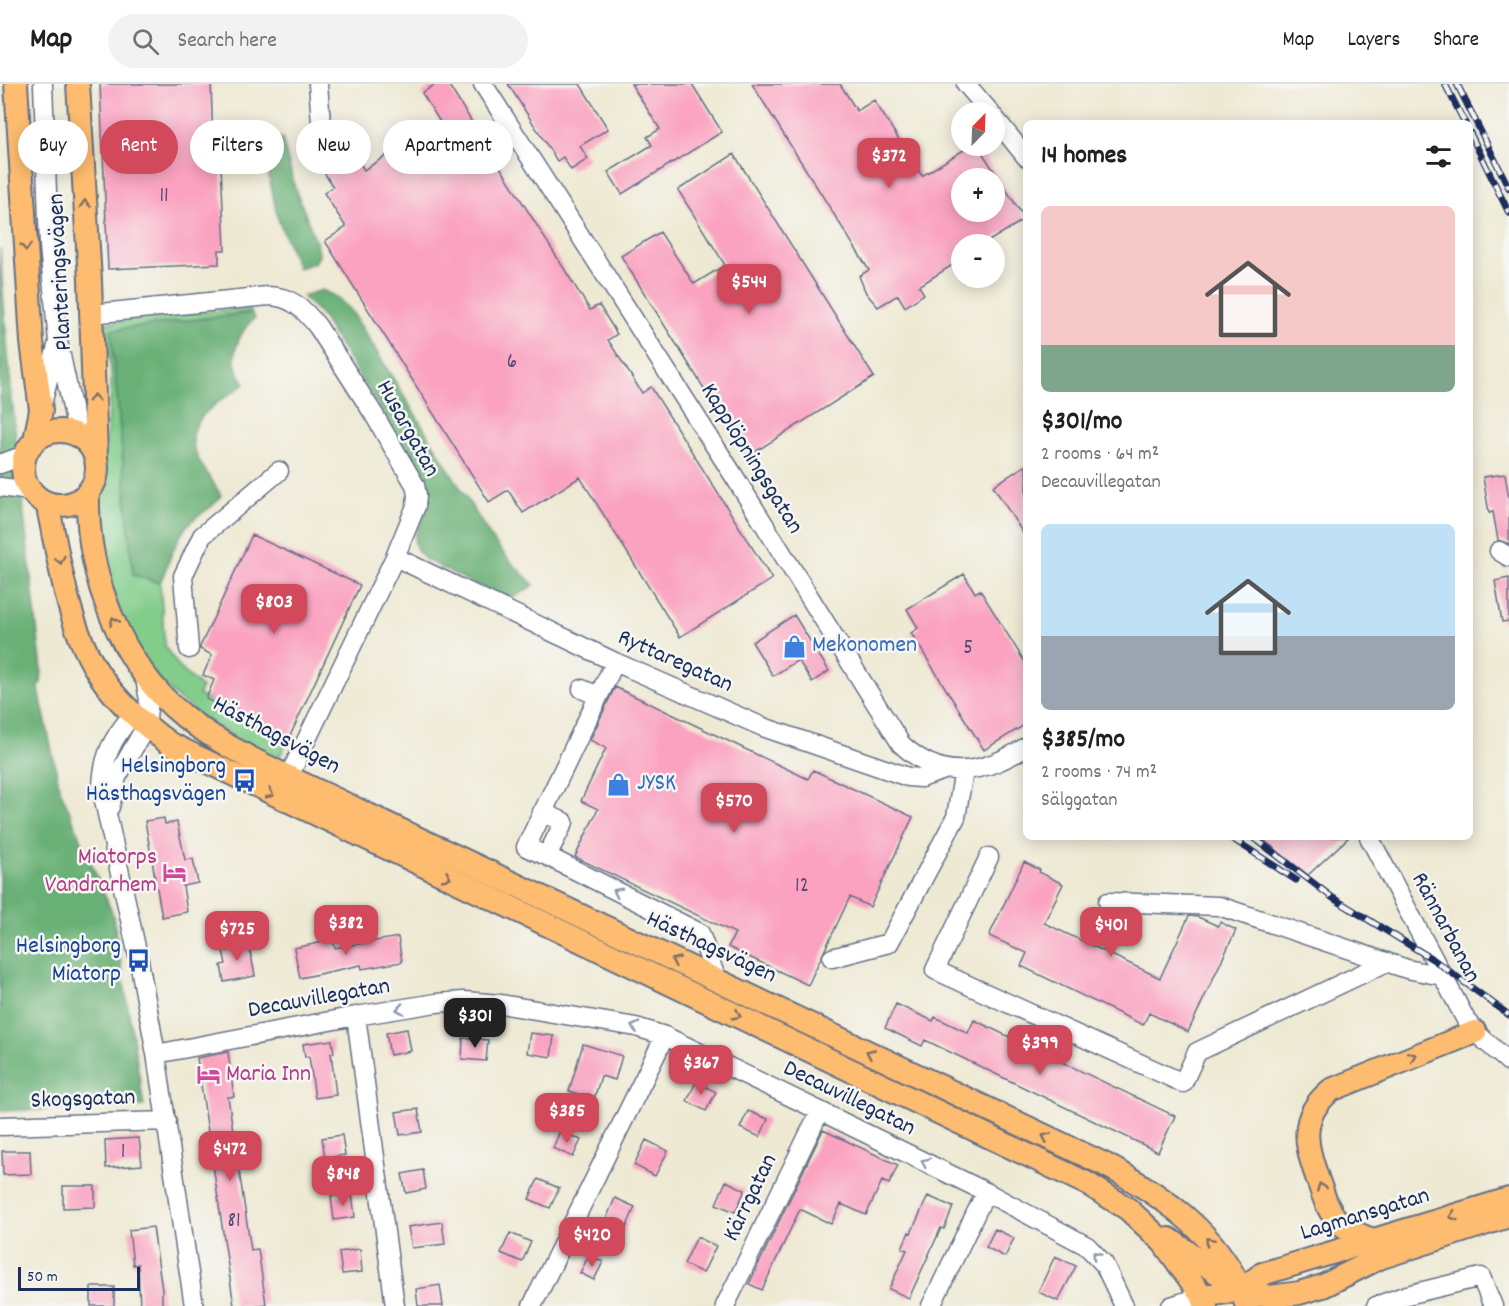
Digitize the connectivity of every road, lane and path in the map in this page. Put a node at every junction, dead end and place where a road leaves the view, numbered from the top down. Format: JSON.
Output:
{"nodes":[{"id":1,"x":16,"y":84,"type":"edge"},
{"id":2,"x":43,"y":84,"type":"edge"},
{"id":3,"x":78,"y":84,"type":"edge"},
{"id":4,"x":318,"y":84,"type":"edge"},
{"id":5,"x":483,"y":84,"type":"edge"},
{"id":6,"x":966,"y":84,"type":"edge"},
{"id":7,"x":981,"y":102,"type":"edge"},
{"id":8,"x":321,"y":120,"type":"edge"},
{"id":9,"x":1005,"y":131,"type":"edge"},
{"id":10,"x":1023,"y":153,"type":"edge"},
{"id":11,"x":91,"y":314,"type":"junction"},
{"id":12,"x":58,"y":342,"type":"junction"},
{"id":13,"x":41,"y":410,"type":"junction"},
{"id":14,"x":78,"y":435,"type":"junction"},
{"id":15,"x":30,"y":447,"type":"junction"},
{"id":16,"x":96,"y":457,"type":"junction"},
{"id":17,"x":0,"y":464,"type":"edge"},
{"id":18,"x":279,"y":471,"type":"dead end"},
{"id":19,"x":0,"y":488,"type":"edge"},
{"id":20,"x":88,"y":493,"type":"junction"},
{"id":21,"x":39,"y":497,"type":"junction"},
{"id":22,"x":395,"y":557,"type":"junction"},
{"id":23,"x":189,"y":649,"type":"dead end"},
{"id":24,"x":615,"y":662,"type":"junction"},
{"id":25,"x":143,"y":671,"type":"junction"},
{"id":26,"x":142,"y":718,"type":"junction"},
{"id":27,"x":197,"y":725,"type":"junction"},
{"id":28,"x":1023,"y":749,"type":"edge"},
{"id":29,"x":944,"y":770,"type":"junction"},
{"id":30,"x":964,"y":770,"type":"junction"},
{"id":31,"x":289,"y":776,"type":"junction"},
{"id":32,"x":1371,"y":840,"type":"edge"},
{"id":33,"x":988,"y":856,"type":"dead end"},
{"id":34,"x":1108,"y":902,"type":"dead end"},
{"id":35,"x":832,"y":958,"type":"dead end"},
{"id":36,"x":1387,"y":962,"type":"junction"},
{"id":37,"x":1442,"y":976,"type":"junction"},
{"id":38,"x":717,"y":980,"type":"junction"},
{"id":39,"x":356,"y":1016,"type":"junction"},
{"id":40,"x":1475,"y":1032,"type":"junction"},
{"id":41,"x":665,"y":1036,"type":"junction"},
{"id":42,"x":156,"y":1054,"type":"junction"},
{"id":43,"x":1509,"y":1062,"type":"edge"},
{"id":44,"x":820,"y":1111,"type":"junction"},
{"id":45,"x":167,"y":1121,"type":"junction"},
{"id":46,"x":0,"y":1126,"type":"edge"},
{"id":47,"x":986,"y":1192,"type":"junction"},
{"id":48,"x":1509,"y":1199,"type":"edge"},
{"id":49,"x":1128,"y":1209,"type":"junction"},
{"id":50,"x":1509,"y":1216,"type":"edge"},
{"id":51,"x":1373,"y":1240,"type":"junction"},
{"id":52,"x":1364,"y":1265,"type":"junction"},
{"id":53,"x":1244,"y":1298,"type":"edge"},
{"id":54,"x":1208,"y":1303,"type":"edge"},
{"id":55,"x":194,"y":1306,"type":"edge"},
{"id":56,"x":395,"y":1306,"type":"edge"},
{"id":57,"x":532,"y":1306,"type":"edge"},
{"id":58,"x":724,"y":1306,"type":"edge"},
{"id":59,"x":931,"y":1306,"type":"edge"},
{"id":60,"x":1124,"y":1306,"type":"edge"},
{"id":61,"x":1171,"y":1306,"type":"edge"},
{"id":62,"x":1315,"y":1306,"type":"edge"},
{"id":63,"x":1376,"y":1306,"type":"edge"},
{"id":64,"x":1493,"y":1306,"type":"edge"}],
"edges":[{"from":1,"to":13,"type":"main road","name":"Planteringsvägen","one_way":true},
{"from":2,"to":12,"type":"street"},
{"from":11,"to":3,"type":"main road","name":"Planteringsvägen","one_way":true},
{"from":4,"to":8,"type":"street"},
{"from":5,"to":29,"type":"street","name":"Kapplöpningsgatan"},
{"from":6,"to":7,"type":"street"},
{"from":9,"to":10,"type":"street"},
{"from":16,"to":11,"type":"main road","name":"Planteringsvägen","one_way":true},
{"from":11,"to":22,"type":"street","name":"Husargatan"},
{"from":12,"to":13,"type":"street"},
{"from":12,"to":14,"type":"street"},
{"from":13,"to":15,"type":"main road","name":"Planteringsvägen"},
{"from":14,"to":15,"type":"main road"},
{"from":14,"to":16,"type":"main road"},
{"from":15,"to":17,"type":"street"},
{"from":15,"to":21,"type":"main road"},
{"from":16,"to":20,"type":"main road"},
{"from":18,"to":23,"type":"street"},
{"from":19,"to":21,"type":"street"},
{"from":20,"to":21,"type":"main road"},
{"from":25,"to":20,"type":"main road","one_way":true},
{"from":21,"to":26,"type":"main road","one_way":true},
{"from":22,"to":24,"type":"street","name":"Ryttaregatan"},
{"from":22,"to":31,"type":"street","name":"Husargatan"},
{"from":24,"to":29,"type":"street","name":"Ryttaregatan"},
{"from":38,"to":24,"type":"street","one_way":true},
{"from":25,"to":26,"type":"street"},
{"from":25,"to":27,"type":"main road","name":"Hästhagsvägen"},
{"from":26,"to":27,"type":"main road"},
{"from":26,"to":42,"type":"street"},
{"from":26,"to":49,"type":"main road","name":"Hästhagsvägen","one_way":true},
{"from":27,"to":31,"type":"main road","name":"Hästhagsvägen"},
{"from":28,"to":30,"type":"street","name":"Kapplöpningsgatan"},
{"from":29,"to":30,"type":"street","name":"Kapplöpningsgatan"},
{"from":30,"to":35,"type":"street"},
{"from":38,"to":31,"type":"main road","name":"Hästhagsvägen","one_way":true},
{"from":32,"to":37,"type":"street","name":"Rännarbanan"},
{"from":33,"to":36,"type":"street"},
{"from":34,"to":36,"type":"street"},
{"from":36,"to":37,"type":"street"},
{"from":37,"to":40,"type":"street","name":"Rännarbanan"},
{"from":53,"to":38,"type":"main road","name":"Hästhagsvägen","one_way":true},
{"from":41,"to":39,"type":"street","name":"Decauvillegatan","one_way":true},
{"from":39,"to":42,"type":"street","name":"Decauvillegatan"},
{"from":39,"to":56,"type":"street"},
{"from":40,"to":43,"type":"street","name":"Rännarbanan"},
{"from":51,"to":40,"type":"main road","one_way":true},
{"from":41,"to":44,"type":"street","name":"Decauvillegatan"},
{"from":41,"to":57,"type":"street"},
{"from":42,"to":45,"type":"street"},
{"from":47,"to":44,"type":"street","name":"Decauvillegatan","one_way":true},
{"from":44,"to":58,"type":"street","name":"Kärrgatan"},
{"from":45,"to":46,"type":"street","name":"Skogsgatan"},
{"from":45,"to":55,"type":"street"},
{"from":47,"to":59,"type":"street"},
{"from":60,"to":47,"type":"street","name":"Decauvillegatan","one_way":true},
{"from":48,"to":51,"type":"main road","name":"Lagmansgatan","one_way":true},
{"from":49,"to":53,"type":"main road"},
{"from":49,"to":54,"type":"main road","name":"Hästhagsvägen"},
{"from":50,"to":52,"type":"main road","name":"Lagmansgatan"},
{"from":51,"to":53,"type":"main road","name":"Lagmansgatan"},
{"from":52,"to":53,"type":"main road","name":"Lagmansgatan"},
{"from":52,"to":62,"type":"main road"},
{"from":53,"to":54,"type":"main road","name":"Lagmansgatan"},
{"from":54,"to":61,"type":"street"},
{"from":63,"to":64,"type":"street"}]}
